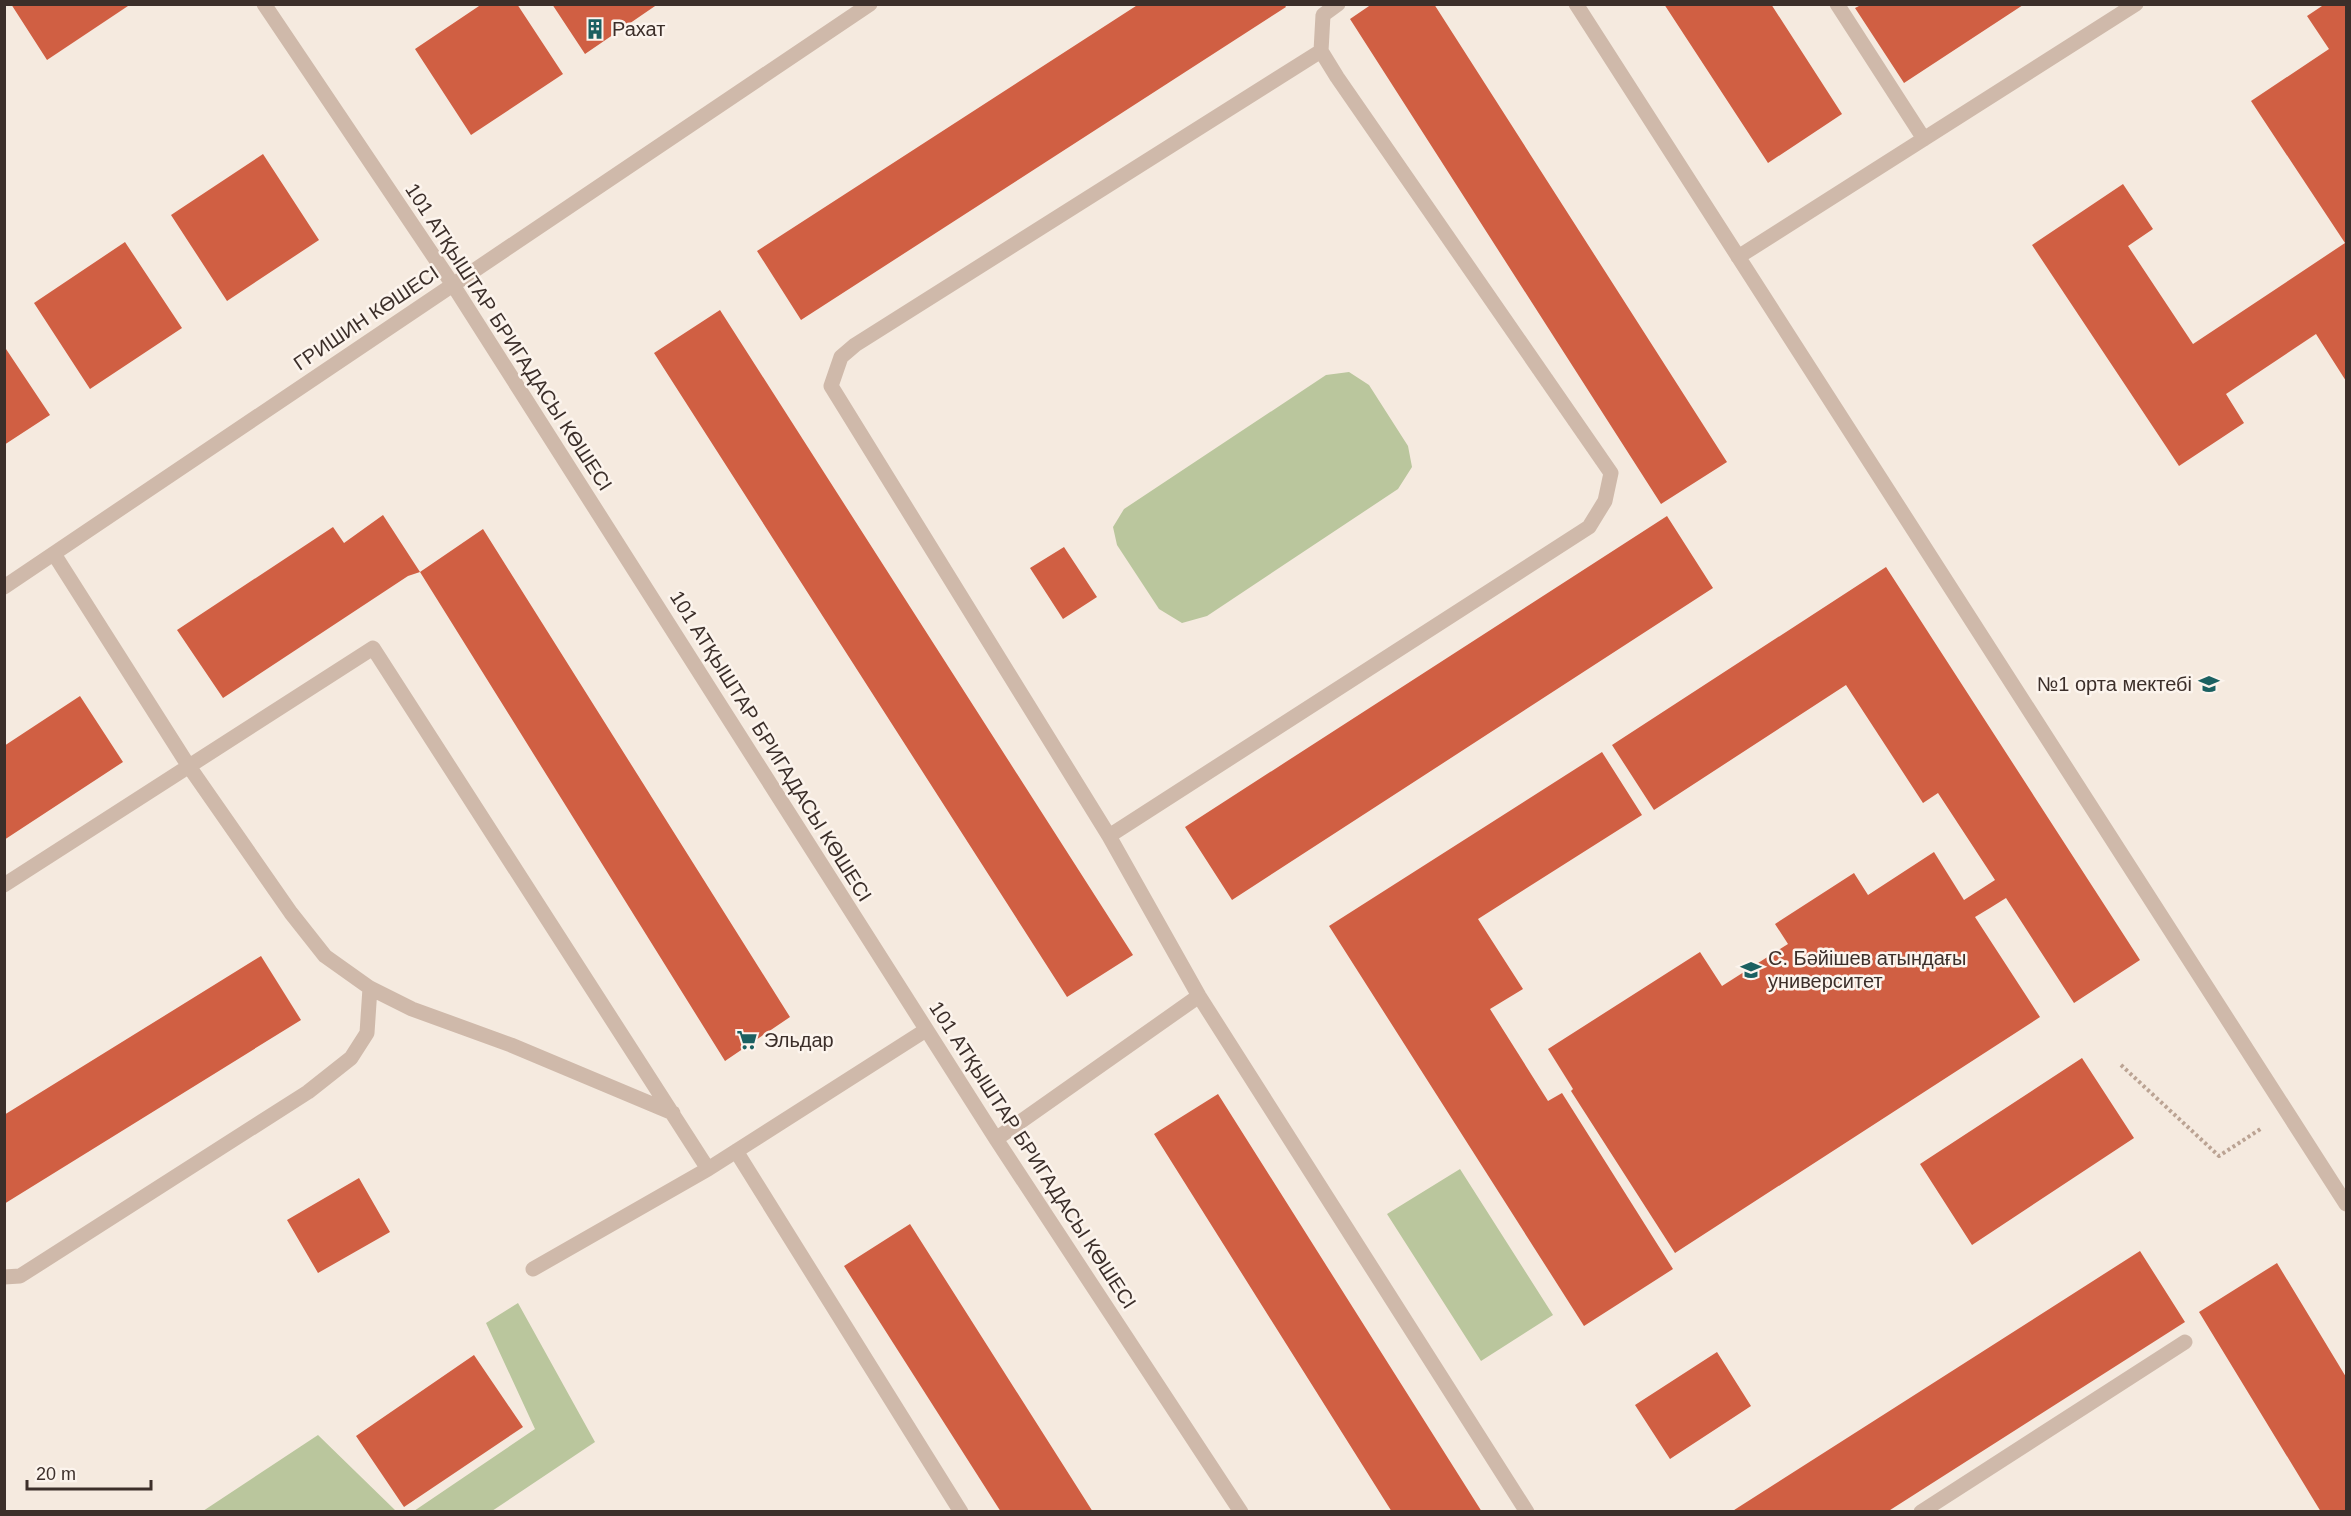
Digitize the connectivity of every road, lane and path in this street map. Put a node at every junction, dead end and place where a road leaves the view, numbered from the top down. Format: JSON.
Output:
{"nodes":[{"id":1,"x":264,"y":4,"type":"edge"},
{"id":2,"x":870,"y":4,"type":"edge"},
{"id":3,"x":1338,"y":4,"type":"edge"},
{"id":4,"x":1576,"y":4,"type":"edge"},
{"id":5,"x":1837,"y":4,"type":"edge"},
{"id":6,"x":2136,"y":4,"type":"edge"},
{"id":7,"x":1321,"y":51,"type":"junction"},
{"id":8,"x":1924,"y":139,"type":"junction"},
{"id":9,"x":1738,"y":256,"type":"junction"},
{"id":10,"x":453,"y":285,"type":"junction"},
{"id":11,"x":54,"y":554,"type":"junction"},
{"id":12,"x":4,"y":587,"type":"edge"},
{"id":13,"x":188,"y":765,"type":"junction"},
{"id":14,"x":1108,"y":836,"type":"junction"},
{"id":15,"x":4,"y":885,"type":"edge"},
{"id":16,"x":370,"y":988,"type":"junction"},
{"id":17,"x":1199,"y":996,"type":"junction"},
{"id":18,"x":926,"y":1030,"type":"junction"},
{"id":19,"x":2121,"y":1065,"type":"dead end"},
{"id":20,"x":2287,"y":1112,"type":"junction"},
{"id":21,"x":673,"y":1113,"type":"junction"},
{"id":22,"x":996,"y":1139,"type":"junction"},
{"id":23,"x":736,"y":1151,"type":"junction"},
{"id":24,"x":708,"y":1169,"type":"junction"},
{"id":25,"x":2346,"y":1204,"type":"edge"},
{"id":26,"x":533,"y":1269,"type":"dead end"},
{"id":27,"x":4,"y":1277,"type":"edge"},
{"id":28,"x":2185,"y":1342,"type":"dead end"},
{"id":29,"x":961,"y":1512,"type":"edge"},
{"id":30,"x":1241,"y":1512,"type":"edge"},
{"id":31,"x":1527,"y":1512,"type":"edge"},
{"id":32,"x":1922,"y":1512,"type":"edge"}],
"edges":[{"from":1,"to":10,"type":"street","name":"101 АТҚЫШТАР БРИГАДАСЫ КӨШЕСІ"},
{"from":2,"to":10,"type":"street","name":"ГРИШИН КӨШЕСІ"},
{"from":3,"to":7,"type":"street"},
{"from":4,"to":9,"type":"street"},
{"from":5,"to":8,"type":"street"},
{"from":6,"to":8,"type":"street"},
{"from":7,"to":14,"type":"street"},
{"from":7,"to":14,"type":"street"},
{"from":8,"to":9,"type":"street"},
{"from":9,"to":20,"type":"street"},
{"from":10,"to":11,"type":"street","name":"ГРИШИН КӨШЕСІ"},
{"from":10,"to":18,"type":"street","name":"101 АТҚЫШТАР БРИГАДАСЫ КӨШЕСІ"},
{"from":11,"to":12,"type":"street","name":"ГРИШИН КӨШЕСІ"},
{"from":11,"to":13,"type":"street"},
{"from":13,"to":15,"type":"street"},
{"from":13,"to":16,"type":"street"},
{"from":13,"to":21,"type":"street"},
{"from":14,"to":17,"type":"street"},
{"from":16,"to":21,"type":"street"},
{"from":16,"to":27,"type":"street"},
{"from":17,"to":22,"type":"street"},
{"from":17,"to":31,"type":"street"},
{"from":18,"to":22,"type":"street","name":"101 АТҚЫШТАР БРИГАДАСЫ КӨШЕСІ"},
{"from":18,"to":23,"type":"street"},
{"from":19,"to":20,"type":"path"},
{"from":20,"to":25,"type":"street"},
{"from":21,"to":24,"type":"street"},
{"from":22,"to":30,"type":"street","name":"101 АТҚЫШТАР БРИГАДАСЫ КӨШЕСІ"},
{"from":23,"to":24,"type":"street"},
{"from":23,"to":29,"type":"street"},
{"from":24,"to":26,"type":"street"},
{"from":28,"to":32,"type":"street"}]}
